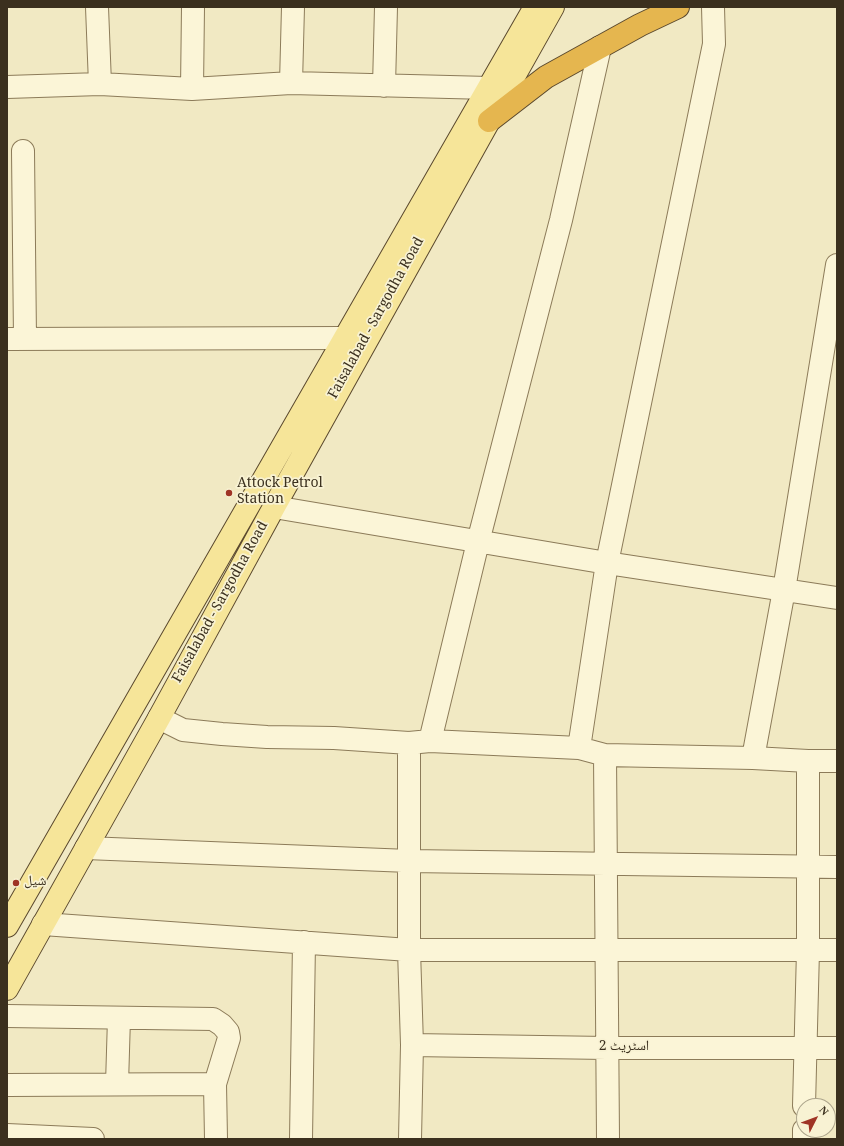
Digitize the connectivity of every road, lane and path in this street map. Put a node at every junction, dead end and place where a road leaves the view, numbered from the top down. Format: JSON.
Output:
{"nodes":[{"id":1,"x":97,"y":7,"type":"edge"},
{"id":2,"x":193,"y":7,"type":"edge"},
{"id":3,"x":293,"y":7,"type":"edge"},
{"id":4,"x":386,"y":7,"type":"edge"},
{"id":5,"x":535,"y":7,"type":"edge"},
{"id":6,"x":553,"y":7,"type":"edge"},
{"id":7,"x":678,"y":7,"type":"edge"},
{"id":8,"x":713,"y":7,"type":"edge"},
{"id":9,"x":600,"y":48,"type":"junction"},
{"id":10,"x":100,"y":84,"type":"junction"},
{"id":11,"x":291,"y":84,"type":"junction"},
{"id":12,"x":384,"y":86,"type":"junction"},
{"id":13,"x":7,"y":87,"type":"edge"},
{"id":14,"x":489,"y":88,"type":"junction"},
{"id":15,"x":192,"y":89,"type":"junction"},
{"id":16,"x":488,"y":120,"type":"junction"},
{"id":17,"x":23,"y":151,"type":"dead end"},
{"id":18,"x":837,"y":265,"type":"edge"},
{"id":19,"x":345,"y":338,"type":"junction"},
{"id":20,"x":16,"y":339,"type":"edge"},
{"id":21,"x":274,"y":508,"type":"junction"},
{"id":22,"x":478,"y":542,"type":"junction"},
{"id":23,"x":607,"y":563,"type":"junction"},
{"id":24,"x":784,"y":590,"type":"junction"},
{"id":25,"x":837,"y":598,"type":"edge"},
{"id":26,"x":159,"y":718,"type":"junction"},
{"id":27,"x":419,"y":742,"type":"junction"},
{"id":28,"x":579,"y":748,"type":"junction"},
{"id":29,"x":605,"y":755,"type":"junction"},
{"id":30,"x":753,"y":758,"type":"junction"},
{"id":31,"x":808,"y":761,"type":"junction"},
{"id":32,"x":837,"y":761,"type":"edge"},
{"id":33,"x":86,"y":848,"type":"junction"},
{"id":34,"x":409,"y":861,"type":"junction"},
{"id":35,"x":606,"y":864,"type":"junction"},
{"id":36,"x":807,"y":867,"type":"junction"},
{"id":37,"x":837,"y":867,"type":"edge"},
{"id":38,"x":43,"y":924,"type":"junction"},
{"id":39,"x":7,"y":926,"type":"edge"},
{"id":40,"x":304,"y":942,"type":"junction"},
{"id":41,"x":409,"y":950,"type":"junction"},
{"id":42,"x":606,"y":950,"type":"junction"},
{"id":43,"x":808,"y":950,"type":"junction"},
{"id":44,"x":837,"y":950,"type":"edge"},
{"id":45,"x":7,"y":989,"type":"edge"},
{"id":46,"x":7,"y":1016,"type":"edge"},
{"id":47,"x":119,"y":1018,"type":"junction"},
{"id":48,"x":412,"y":1045,"type":"junction"},
{"id":49,"x":606,"y":1048,"type":"junction"},
{"id":50,"x":837,"y":1048,"type":"edge"},
{"id":51,"x":805,"y":1049,"type":"junction"},
{"id":52,"x":117,"y":1084,"type":"junction"},
{"id":53,"x":215,"y":1084,"type":"junction"},
{"id":54,"x":7,"y":1085,"type":"edge"},
{"id":55,"x":804,"y":1098,"type":"edge"},
{"id":56,"x":7,"y":1136,"type":"edge"},
{"id":57,"x":81,"y":1139,"type":"edge"},
{"id":58,"x":216,"y":1139,"type":"edge"},
{"id":59,"x":301,"y":1139,"type":"edge"},
{"id":60,"x":410,"y":1139,"type":"edge"},
{"id":61,"x":608,"y":1139,"type":"edge"}],
"edges":[{"from":1,"to":10,"type":"street"},
{"from":2,"to":15,"type":"street"},
{"from":3,"to":11,"type":"street"},
{"from":4,"to":12,"type":"street"},
{"from":5,"to":14,"type":"main road","name":"Faisalabad - Sargodha Road"},
{"from":6,"to":16,"type":"main road","name":"Faisalabad - Sargodha Road"},
{"from":7,"to":9,"type":"highway"},
{"from":8,"to":23,"type":"street"},
{"from":9,"to":16,"type":"highway"},
{"from":9,"to":22,"type":"street"},
{"from":10,"to":13,"type":"street"},
{"from":10,"to":15,"type":"street"},
{"from":11,"to":12,"type":"street"},
{"from":11,"to":15,"type":"street"},
{"from":12,"to":14,"type":"street"},
{"from":14,"to":19,"type":"main road","name":"Faisalabad - Sargodha Road"},
{"from":16,"to":21,"type":"main road","name":"Faisalabad - Sargodha Road"},
{"from":17,"to":20,"type":"street"},
{"from":18,"to":24,"type":"street"},
{"from":19,"to":20,"type":"street"},
{"from":19,"to":39,"type":"main road","name":"Faisalabad - Sargodha Road"},
{"from":21,"to":22,"type":"street"},
{"from":21,"to":26,"type":"main road","name":"Faisalabad - Sargodha Road"},
{"from":22,"to":23,"type":"street"},
{"from":22,"to":27,"type":"street"},
{"from":23,"to":24,"type":"street"},
{"from":23,"to":28,"type":"street"},
{"from":24,"to":25,"type":"street"},
{"from":24,"to":30,"type":"street"},
{"from":26,"to":27,"type":"street"},
{"from":26,"to":33,"type":"main road","name":"Faisalabad - Sargodha Road"},
{"from":27,"to":28,"type":"street"},
{"from":27,"to":34,"type":"street"},
{"from":28,"to":29,"type":"street"},
{"from":29,"to":30,"type":"street"},
{"from":29,"to":35,"type":"street"},
{"from":30,"to":31,"type":"street"},
{"from":31,"to":32,"type":"street"},
{"from":31,"to":36,"type":"street"},
{"from":33,"to":34,"type":"street"},
{"from":33,"to":38,"type":"main road","name":"Faisalabad - Sargodha Road"},
{"from":34,"to":35,"type":"street"},
{"from":34,"to":41,"type":"street"},
{"from":35,"to":36,"type":"street"},
{"from":35,"to":42,"type":"street"},
{"from":36,"to":37,"type":"street"},
{"from":36,"to":43,"type":"street"},
{"from":38,"to":40,"type":"street"},
{"from":38,"to":45,"type":"main road","name":"Faisalabad - Sargodha Road"},
{"from":40,"to":41,"type":"street"},
{"from":40,"to":59,"type":"street"},
{"from":41,"to":42,"type":"street"},
{"from":41,"to":48,"type":"street"},
{"from":42,"to":43,"type":"street"},
{"from":42,"to":49,"type":"street"},
{"from":43,"to":44,"type":"street"},
{"from":43,"to":51,"type":"street"},
{"from":46,"to":47,"type":"street"},
{"from":47,"to":52,"type":"street"},
{"from":47,"to":53,"type":"street"},
{"from":48,"to":49,"type":"street","name":"اسٹریٹ 2"},
{"from":48,"to":60,"type":"street"},
{"from":49,"to":51,"type":"street","name":"اسٹریٹ 2"},
{"from":49,"to":61,"type":"street"},
{"from":50,"to":51,"type":"street","name":"اسٹریٹ 2"},
{"from":51,"to":55,"type":"street"},
{"from":52,"to":53,"type":"street"},
{"from":52,"to":54,"type":"street"},
{"from":53,"to":58,"type":"street"},
{"from":56,"to":57,"type":"street"}]}
